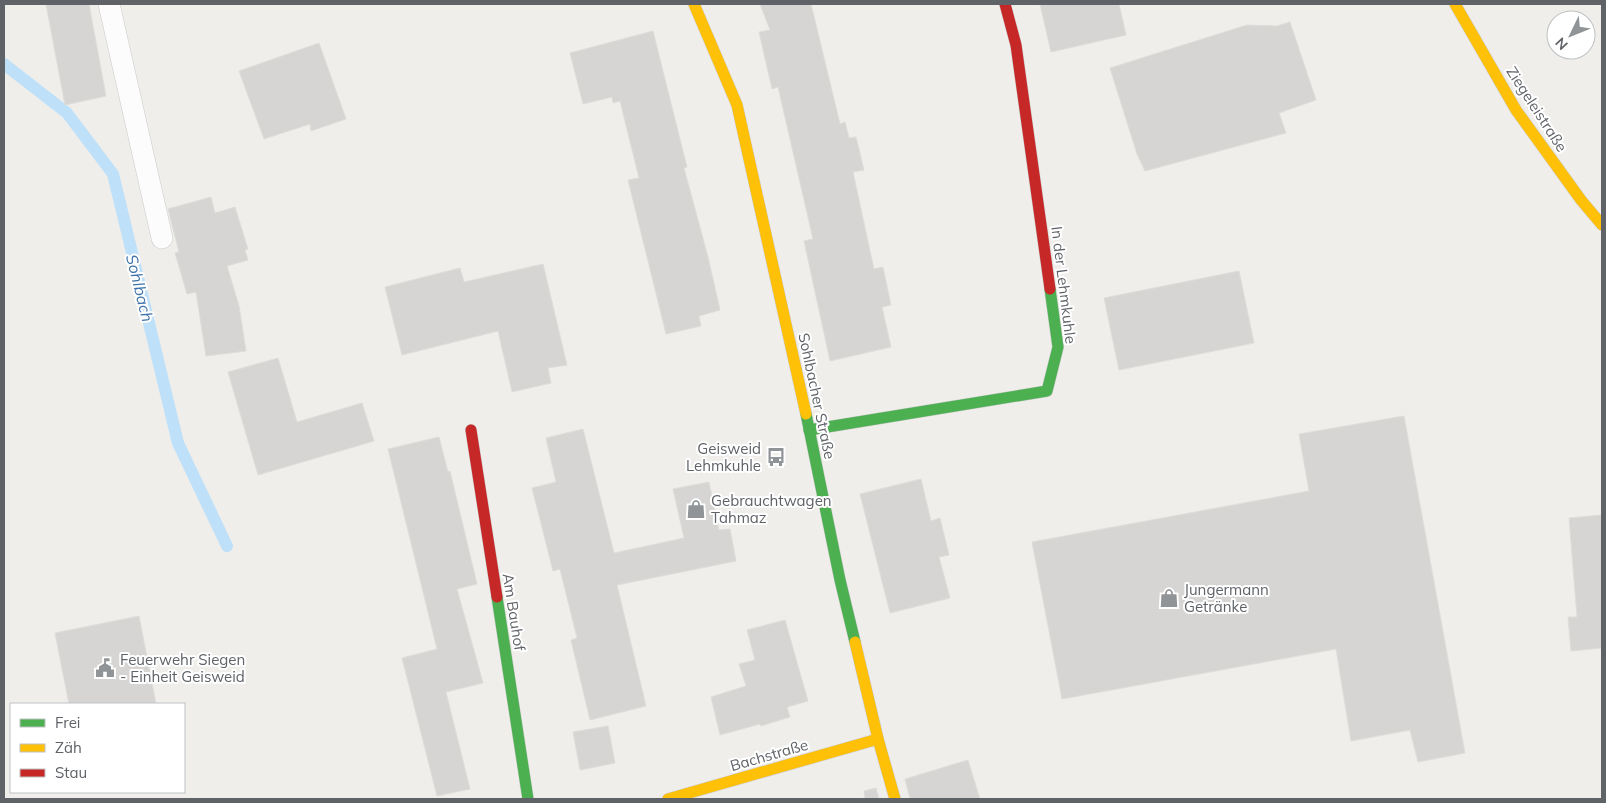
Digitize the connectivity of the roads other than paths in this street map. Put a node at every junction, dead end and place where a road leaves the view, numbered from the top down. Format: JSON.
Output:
{"nodes":[{"id":1,"x":109,"y":4,"type":"edge"},
{"id":2,"x":694,"y":4,"type":"edge"},
{"id":3,"x":1004,"y":4,"type":"edge"},
{"id":4,"x":1455,"y":4,"type":"edge"},
{"id":5,"x":1602,"y":225,"type":"edge"},
{"id":6,"x":162,"y":238,"type":"dead end"},
{"id":7,"x":471,"y":430,"type":"dead end"},
{"id":8,"x":809,"y":430,"type":"junction"},
{"id":9,"x":878,"y":739,"type":"junction"},
{"id":10,"x":528,"y":799,"type":"edge"},
{"id":11,"x":668,"y":799,"type":"edge"},
{"id":12,"x":895,"y":799,"type":"edge"}],
"edges":[{"from":1,"to":6,"type":"lane"},
{"from":2,"to":8,"type":"street","name":"Sohlbacher Straße"},
{"from":3,"to":8,"type":"street","name":"In der Lehmkuhle"},
{"from":4,"to":5,"type":"street","name":"Ziegeleistraße"},
{"from":7,"to":10,"type":"street","name":"Am Bauhof"},
{"from":8,"to":9,"type":"street","name":"Sohlbacher Straße"},
{"from":9,"to":11,"type":"street","name":"Bachstraße"},
{"from":9,"to":12,"type":"street","name":"Sohlbacher Straße"}]}
